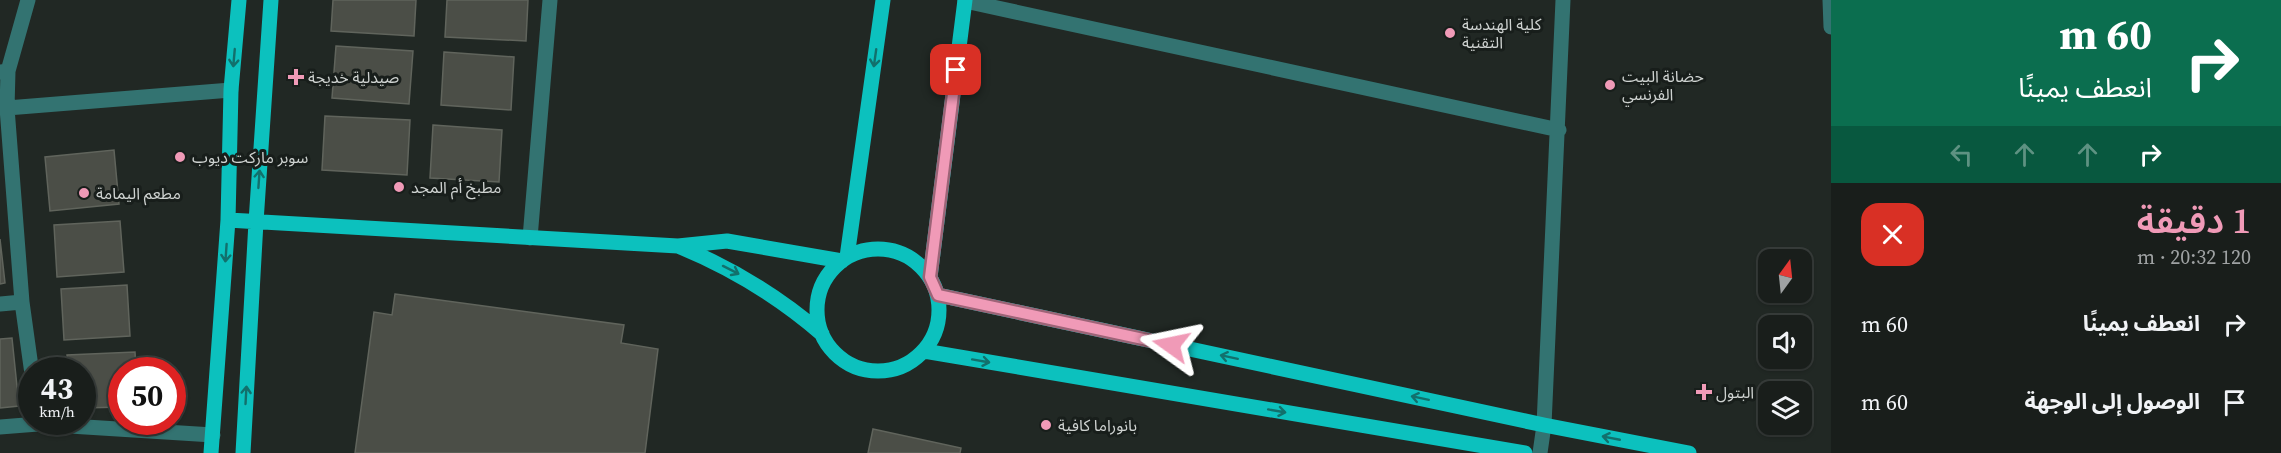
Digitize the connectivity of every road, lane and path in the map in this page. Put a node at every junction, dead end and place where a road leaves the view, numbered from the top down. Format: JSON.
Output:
{"nodes":[{"id":1,"x":28,"y":0,"type":"edge"},
{"id":2,"x":239,"y":0,"type":"edge"},
{"id":3,"x":271,"y":0,"type":"edge"},
{"id":4,"x":550,"y":0,"type":"edge"},
{"id":5,"x":883,"y":0,"type":"edge"},
{"id":6,"x":965,"y":0,"type":"edge"},
{"id":7,"x":1563,"y":0,"type":"edge"},
{"id":8,"x":1830,"y":0,"type":"edge"},
{"id":9,"x":1831,"y":27,"type":"edge"},
{"id":10,"x":4,"y":71,"type":"edge"},
{"id":11,"x":231,"y":90,"type":"junction"},
{"id":12,"x":8,"y":108,"type":"junction"},
{"id":13,"x":1559,"y":130,"type":"junction"},
{"id":14,"x":228,"y":220,"type":"junction"},
{"id":15,"x":256,"y":222,"type":"junction"},
{"id":16,"x":530,"y":238,"type":"junction"},
{"id":17,"x":678,"y":246,"type":"junction"},
{"id":18,"x":844,"y":259,"type":"junction"},
{"id":19,"x":930,"y":277,"type":"junction"},
{"id":20,"x":938,"y":295,"type":"junction"},
{"id":21,"x":22,"y":302,"type":"junction"},
{"id":22,"x":0,"y":304,"type":"edge"},
{"id":23,"x":822,"y":334,"type":"junction"},
{"id":24,"x":924,"y":351,"type":"junction"},
{"id":25,"x":30,"y":357,"type":"edge"},
{"id":26,"x":18,"y":425,"type":"edge"},
{"id":27,"x":1544,"y":425,"type":"junction"},
{"id":28,"x":0,"y":427,"type":"edge"},
{"id":29,"x":96,"y":427,"type":"edge"},
{"id":30,"x":213,"y":435,"type":"junction"},
{"id":31,"x":211,"y":453,"type":"edge"},
{"id":32,"x":243,"y":453,"type":"edge"},
{"id":33,"x":1525,"y":453,"type":"edge"},
{"id":34,"x":1540,"y":453,"type":"edge"},
{"id":35,"x":1689,"y":453,"type":"edge"}],
"edges":[{"from":1,"to":10,"type":"street"},
{"from":2,"to":11,"type":"main road","one_way":true},
{"from":15,"to":3,"type":"main road","one_way":true},
{"from":4,"to":16,"type":"street"},
{"from":5,"to":18,"type":"main road","one_way":true},
{"from":6,"to":13,"type":"street"},
{"from":6,"to":19,"type":"main road"},
{"from":7,"to":13,"type":"street"},
{"from":8,"to":9,"type":"street"},
{"from":10,"to":12,"type":"street"},
{"from":11,"to":12,"type":"street"},
{"from":11,"to":14,"type":"main road"},
{"from":12,"to":21,"type":"street"},
{"from":13,"to":27,"type":"street"},
{"from":14,"to":15,"type":"main road"},
{"from":14,"to":30,"type":"main road","one_way":true},
{"from":15,"to":16,"type":"main road"},
{"from":32,"to":15,"type":"main road","one_way":true},
{"from":16,"to":17,"type":"main road"},
{"from":17,"to":18,"type":"main road"},
{"from":17,"to":23,"type":"main road","one_way":true},
{"from":18,"to":19,"type":"main road"},
{"from":18,"to":23,"type":"main road"},
{"from":19,"to":20,"type":"main road"},
{"from":20,"to":24,"type":"main road"},
{"from":27,"to":20,"type":"main road","one_way":true},
{"from":21,"to":22,"type":"street"},
{"from":21,"to":25,"type":"street"},
{"from":23,"to":24,"type":"main road"},
{"from":24,"to":33,"type":"main road","one_way":true},
{"from":26,"to":28,"type":"street"},
{"from":27,"to":34,"type":"street"},
{"from":35,"to":27,"type":"main road","one_way":true},
{"from":29,"to":30,"type":"street"},
{"from":30,"to":31,"type":"main road"}]}
